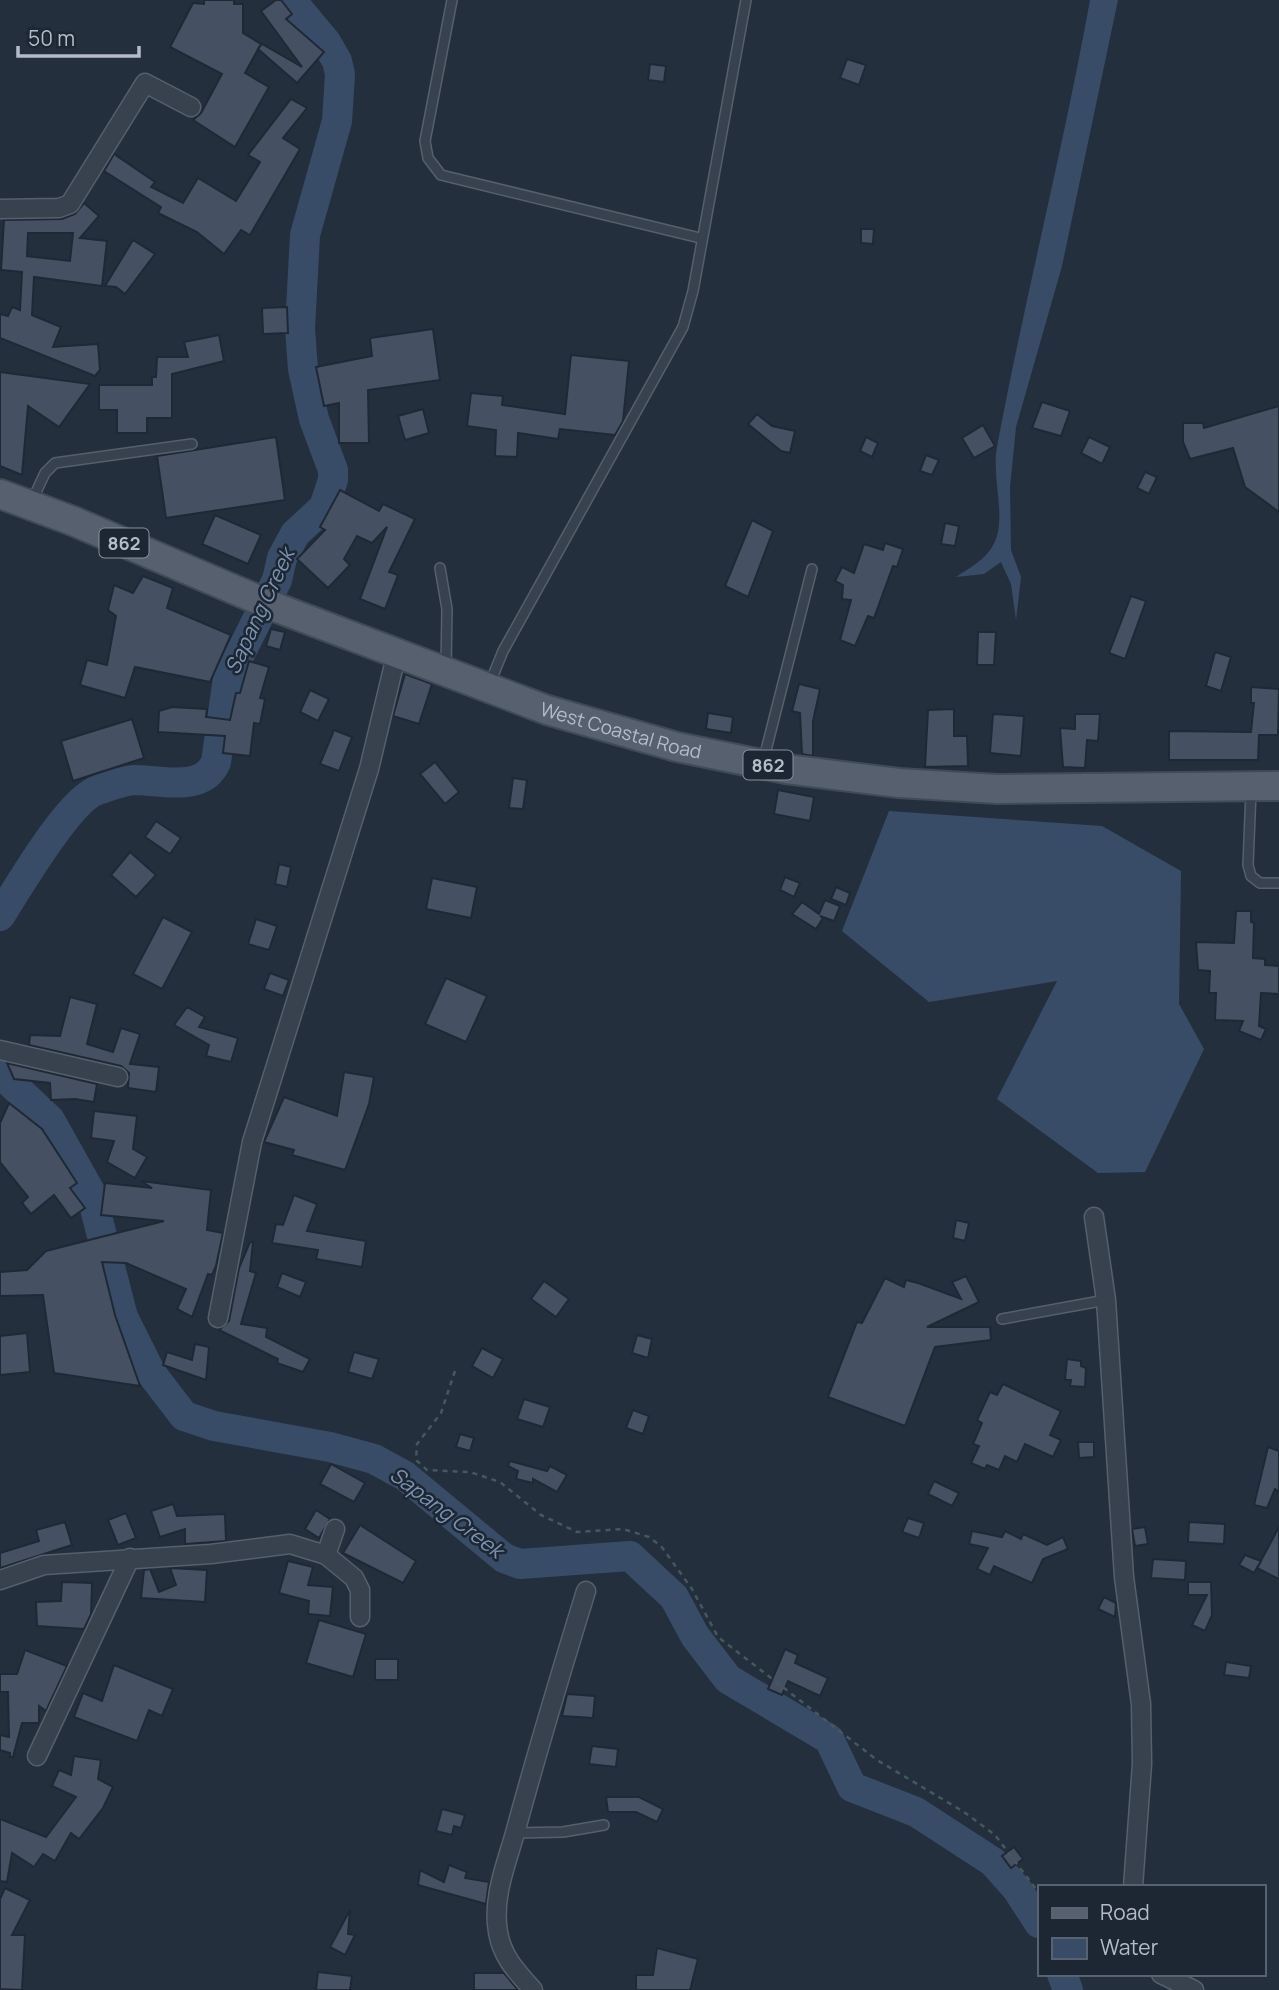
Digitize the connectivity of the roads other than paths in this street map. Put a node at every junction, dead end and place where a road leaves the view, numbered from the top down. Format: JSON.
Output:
{"nodes":[{"id":1,"x":452,"y":0,"type":"edge"},
{"id":2,"x":746,"y":0,"type":"edge"},
{"id":3,"x":191,"y":107,"type":"dead end"},
{"id":4,"x":0,"y":209,"type":"edge"},
{"id":5,"x":700,"y":239,"type":"junction"},
{"id":6,"x":192,"y":444,"type":"dead end"},
{"id":7,"x":0,"y":494,"type":"edge"},
{"id":8,"x":31,"y":505,"type":"junction"},
{"id":9,"x":440,"y":568,"type":"dead end"},
{"id":10,"x":811,"y":569,"type":"dead end"},
{"id":11,"x":397,"y":652,"type":"junction"},
{"id":12,"x":447,"y":672,"type":"junction"},
{"id":13,"x":488,"y":688,"type":"junction"},
{"id":14,"x":762,"y":763,"type":"junction"},
{"id":15,"x":1265,"y":786,"type":"edge"},
{"id":16,"x":1279,"y":883,"type":"edge"},
{"id":17,"x":6,"y":1051,"type":"edge"},
{"id":18,"x":118,"y":1077,"type":"dead end"},
{"id":19,"x":1094,"y":1217,"type":"dead end"},
{"id":20,"x":1106,"y":1300,"type":"junction"},
{"id":21,"x":218,"y":1318,"type":"dead end"},
{"id":22,"x":1002,"y":1319,"type":"dead end"},
{"id":23,"x":335,"y":1529,"type":"dead end"},
{"id":24,"x":326,"y":1555,"type":"junction"},
{"id":25,"x":130,"y":1558,"type":"junction"},
{"id":26,"x":0,"y":1580,"type":"edge"},
{"id":27,"x":586,"y":1591,"type":"dead end"},
{"id":28,"x":360,"y":1617,"type":"dead end"},
{"id":29,"x":37,"y":1756,"type":"dead end"},
{"id":30,"x":604,"y":1825,"type":"dead end"},
{"id":31,"x":515,"y":1833,"type":"junction"},
{"id":32,"x":1133,"y":1885,"type":"edge"},
{"id":33,"x":1165,"y":1976,"type":"edge"},
{"id":34,"x":533,"y":1990,"type":"edge"},
{"id":35,"x":1194,"y":1990,"type":"edge"}],
"edges":[{"from":1,"to":5,"type":"lane"},
{"from":2,"to":5,"type":"lane"},
{"from":3,"to":4,"type":"street"},
{"from":5,"to":13,"type":"lane"},
{"from":6,"to":8,"type":"lane"},
{"from":7,"to":8,"type":"main road","name":"West Coastal Road","number":"862"},
{"from":8,"to":11,"type":"main road","name":"West Coastal Road","number":"862"},
{"from":9,"to":12,"type":"lane"},
{"from":10,"to":14,"type":"lane"},
{"from":11,"to":12,"type":"main road","name":"West Coastal Road","number":"862"},
{"from":11,"to":21,"type":"street"},
{"from":12,"to":13,"type":"main road","name":"West Coastal Road","number":"862"},
{"from":13,"to":14,"type":"main road","name":"West Coastal Road","number":"862"},
{"from":14,"to":15,"type":"main road","name":"West Coastal Road","number":"862"},
{"from":15,"to":16,"type":"lane"},
{"from":17,"to":18,"type":"street"},
{"from":19,"to":20,"type":"street"},
{"from":20,"to":22,"type":"lane"},
{"from":20,"to":32,"type":"street"},
{"from":23,"to":24,"type":"street"},
{"from":24,"to":25,"type":"street"},
{"from":24,"to":28,"type":"street"},
{"from":25,"to":26,"type":"street"},
{"from":25,"to":29,"type":"street"},
{"from":27,"to":31,"type":"street"},
{"from":30,"to":31,"type":"lane"},
{"from":31,"to":34,"type":"street"},
{"from":33,"to":35,"type":"street"}]}
